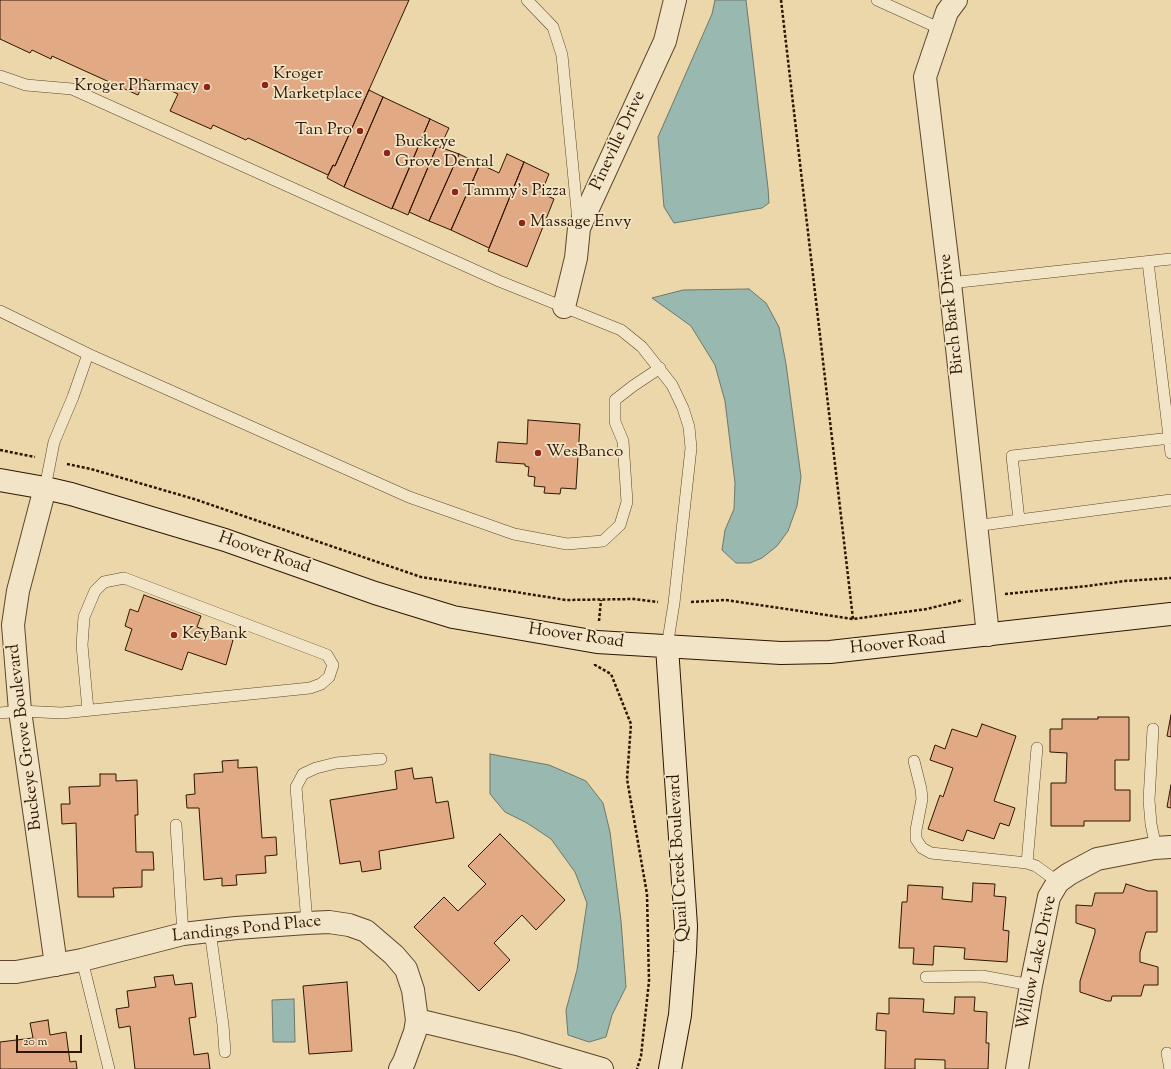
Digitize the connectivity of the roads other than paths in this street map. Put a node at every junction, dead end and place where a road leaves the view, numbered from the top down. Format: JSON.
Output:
{"nodes":[{"id":1,"x":527,"y":0,"type":"edge"},
{"id":2,"x":675,"y":0,"type":"edge"},
{"id":3,"x":877,"y":0,"type":"edge"},
{"id":4,"x":956,"y":0,"type":"edge"},
{"id":5,"x":942,"y":29,"type":"junction"},
{"id":6,"x":0,"y":76,"type":"edge"},
{"id":7,"x":579,"y":228,"type":"junction"},
{"id":8,"x":1171,"y":259,"type":"edge"},
{"id":9,"x":1148,"y":262,"type":"junction"},
{"id":10,"x":950,"y":283,"type":"junction"},
{"id":11,"x":564,"y":307,"type":"junction"},
{"id":12,"x":0,"y":311,"type":"edge"},
{"id":13,"x":88,"y":354,"type":"junction"},
{"id":14,"x":660,"y":368,"type":"junction"},
{"id":15,"x":1170,"y":438,"type":"edge"},
{"id":16,"x":1171,"y":453,"type":"edge"},
{"id":17,"x":0,"y":480,"type":"edge"},
{"id":18,"x":45,"y":488,"type":"junction"},
{"id":19,"x":1171,"y":500,"type":"edge"},
{"id":20,"x":1019,"y":520,"type":"junction"},
{"id":21,"x":975,"y":526,"type":"junction"},
{"id":22,"x":1171,"y":614,"type":"edge"},
{"id":23,"x":988,"y":635,"type":"junction"},
{"id":24,"x":667,"y":647,"type":"junction"},
{"id":25,"x":88,"y":710,"type":"junction"},
{"id":26,"x":10,"y":712,"type":"edge"},
{"id":27,"x":1153,"y":729,"type":"dead end"},
{"id":28,"x":1037,"y":748,"type":"dead end"},
{"id":29,"x":381,"y":759,"type":"dead end"},
{"id":30,"x":914,"y":761,"type":"dead end"},
{"id":31,"x":176,"y":825,"type":"dead end"},
{"id":32,"x":1164,"y":848,"type":"edge"},
{"id":33,"x":1027,"y":863,"type":"junction"},
{"id":34,"x":1058,"y":882,"type":"junction"},
{"id":35,"x":307,"y":923,"type":"junction"},
{"id":36,"x":210,"y":931,"type":"junction"},
{"id":37,"x":183,"y":934,"type":"junction"},
{"id":38,"x":82,"y":960,"type":"junction"},
{"id":39,"x":56,"y":965,"type":"junction"},
{"id":40,"x":0,"y":972,"type":"edge"},
{"id":41,"x":926,"y":977,"type":"dead end"},
{"id":42,"x":1031,"y":985,"type":"junction"},
{"id":43,"x":417,"y":1020,"type":"junction"},
{"id":44,"x":225,"y":1052,"type":"dead end"},
{"id":45,"x":1167,"y":1053,"type":"dead end"},
{"id":46,"x":110,"y":1069,"type":"edge"},
{"id":47,"x":400,"y":1069,"type":"edge"},
{"id":48,"x":602,"y":1069,"type":"edge"},
{"id":49,"x":670,"y":1069,"type":"edge"},
{"id":50,"x":1017,"y":1069,"type":"edge"},
{"id":51,"x":1170,"y":1069,"type":"edge"}],
"edges":[{"from":1,"to":7,"type":"lane"},
{"from":2,"to":7,"type":"street","name":"Pineville Drive"},
{"from":3,"to":5,"type":"lane"},
{"from":4,"to":5,"type":"street","name":"Birch Bark Drive"},
{"from":5,"to":10,"type":"street","name":"Birch Bark Drive"},
{"from":6,"to":11,"type":"lane"},
{"from":7,"to":11,"type":"street","name":"Pineville Drive"},
{"from":8,"to":9,"type":"lane"},
{"from":9,"to":10,"type":"lane"},
{"from":9,"to":15,"type":"lane"},
{"from":10,"to":21,"type":"street","name":"Birch Bark Drive"},
{"from":11,"to":14,"type":"lane"},
{"from":12,"to":13,"type":"lane"},
{"from":13,"to":14,"type":"lane"},
{"from":13,"to":18,"type":"lane"},
{"from":14,"to":24,"type":"lane"},
{"from":15,"to":16,"type":"lane"},
{"from":15,"to":20,"type":"lane"},
{"from":17,"to":18,"type":"street","name":"Hoover Road"},
{"from":18,"to":24,"type":"street","name":"Hoover Road"},
{"from":18,"to":26,"type":"street","name":"Buckeye Grove Boulevard"},
{"from":19,"to":20,"type":"lane"},
{"from":20,"to":21,"type":"lane"},
{"from":21,"to":23,"type":"street","name":"Birch Bark Drive"},
{"from":22,"to":23,"type":"street","name":"Hoover Road"},
{"from":23,"to":24,"type":"street","name":"Hoover Road"},
{"from":24,"to":49,"type":"street","name":"Quail Creek Boulevard"},
{"from":25,"to":25,"type":"lane"},
{"from":25,"to":26,"type":"lane"},
{"from":26,"to":39,"type":"street","name":"Buckeye Grove Boulevard"},
{"from":27,"to":32,"type":"lane"},
{"from":28,"to":33,"type":"lane"},
{"from":29,"to":35,"type":"lane"},
{"from":30,"to":33,"type":"lane"},
{"from":31,"to":37,"type":"lane"},
{"from":32,"to":34,"type":"street","name":"Willow Lake Drive"},
{"from":33,"to":34,"type":"lane"},
{"from":34,"to":42,"type":"street","name":"Willow Lake Drive"},
{"from":35,"to":36,"type":"street","name":"Landings Pond Place"},
{"from":35,"to":43,"type":"street","name":"Landings Pond Place"},
{"from":36,"to":37,"type":"street","name":"Landings Pond Place"},
{"from":36,"to":44,"type":"lane"},
{"from":37,"to":38,"type":"street","name":"Landings Pond Place"},
{"from":38,"to":39,"type":"street","name":"Landings Pond Place"},
{"from":38,"to":46,"type":"lane"},
{"from":39,"to":40,"type":"street","name":"Landings Pond Place"},
{"from":41,"to":42,"type":"lane"},
{"from":42,"to":50,"type":"street","name":"Willow Lake Drive"},
{"from":43,"to":47,"type":"street"},
{"from":43,"to":48,"type":"street"},
{"from":45,"to":51,"type":"lane"}]}
